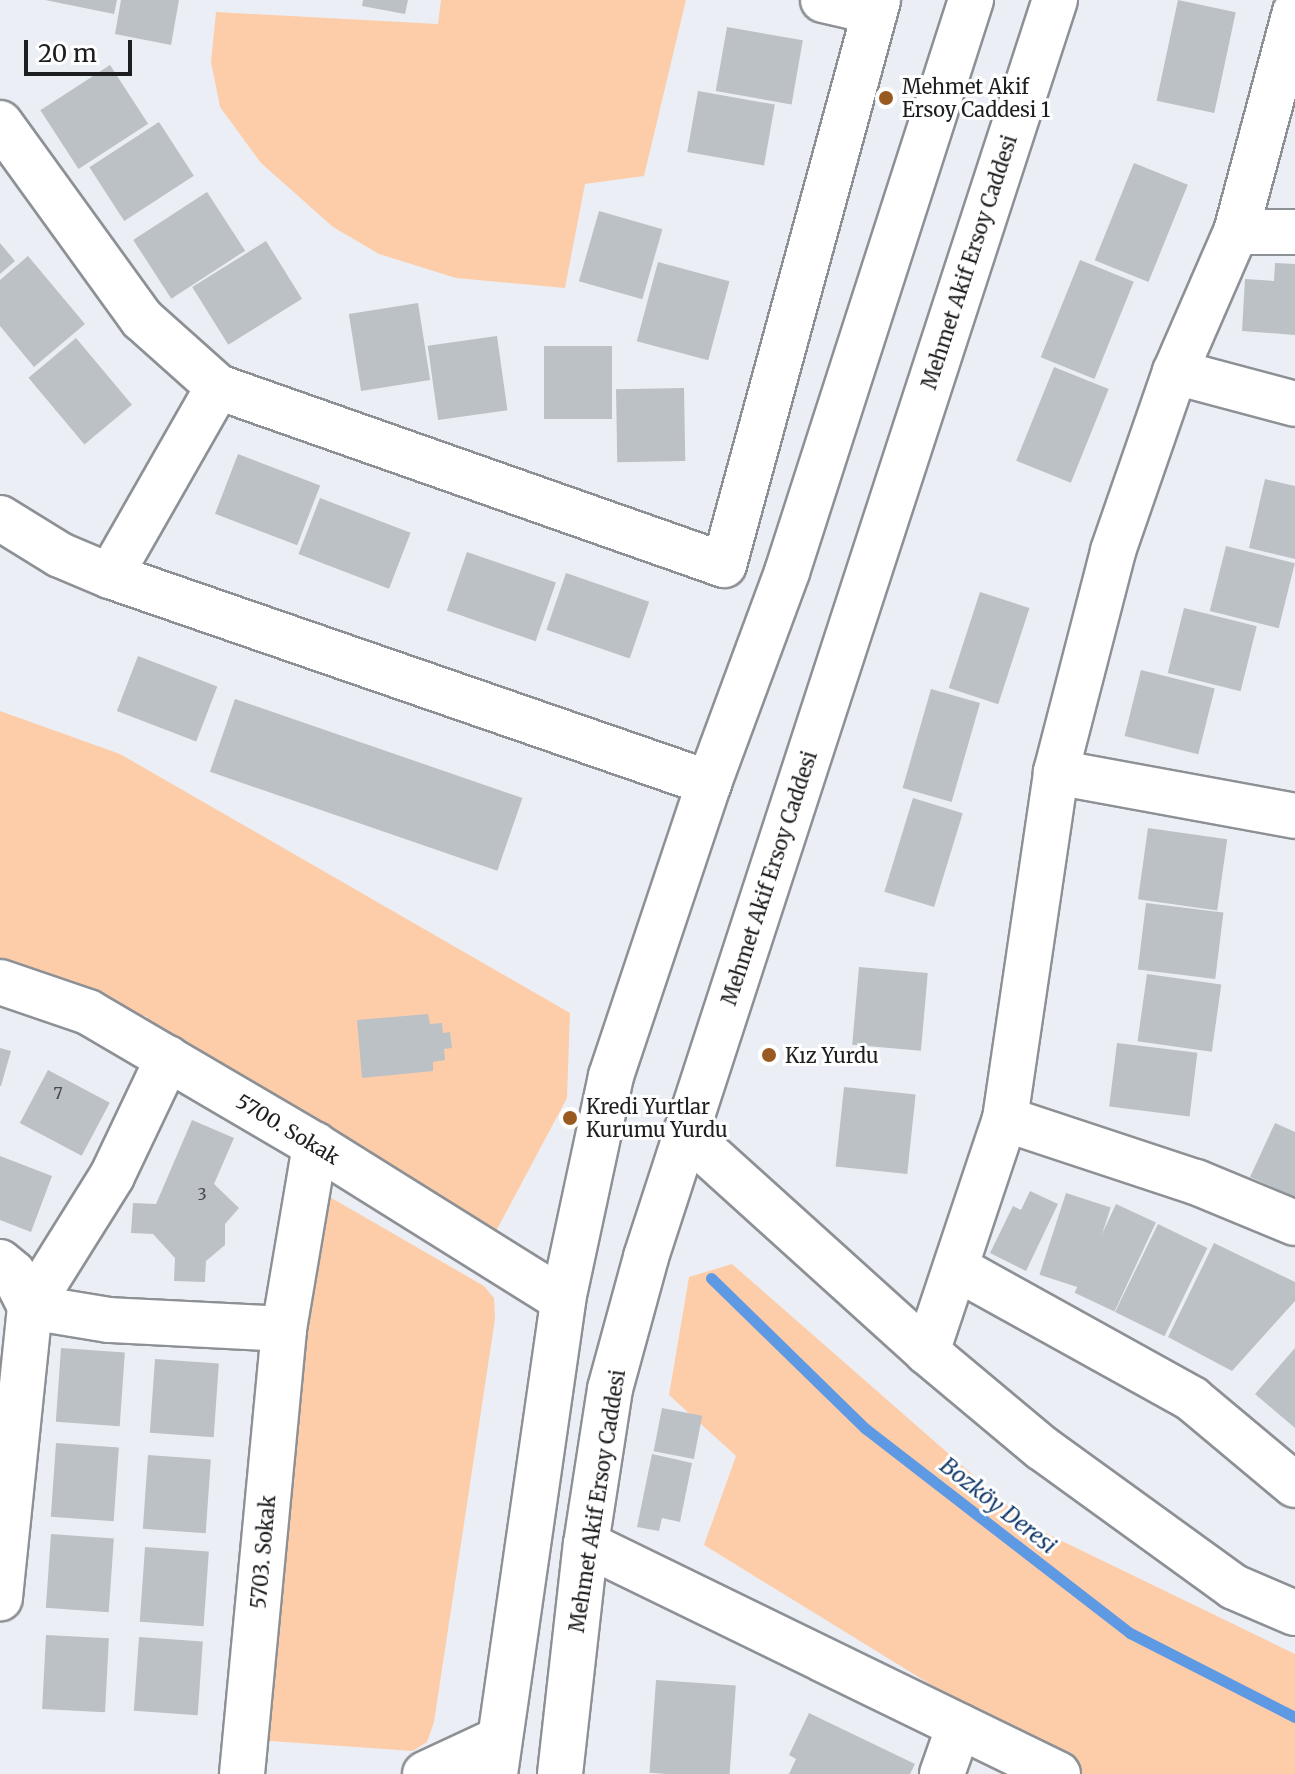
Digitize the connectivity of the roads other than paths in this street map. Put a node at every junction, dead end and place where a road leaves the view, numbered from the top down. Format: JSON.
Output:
{"nodes":[{"id":1,"x":823,"y":0,"type":"edge"},
{"id":2,"x":971,"y":0,"type":"edge"},
{"id":3,"x":1055,"y":0,"type":"edge"},
{"id":4,"x":877,"y":6,"type":"edge"},
{"id":5,"x":1295,"y":12,"type":"edge"},
{"id":6,"x":0,"y":123,"type":"edge"},
{"id":7,"x":1236,"y":232,"type":"junction"},
{"id":8,"x":1295,"y":232,"type":"edge"},
{"id":9,"x":1175,"y":372,"type":"junction"},
{"id":10,"x":218,"y":387,"type":"junction"},
{"id":11,"x":1295,"y":404,"type":"edge"},
{"id":12,"x":0,"y":518,"type":"edge"},
{"id":13,"x":110,"y":576,"type":"junction"},
{"id":14,"x":1056,"y":772,"type":"junction"},
{"id":15,"x":709,"y":783,"type":"junction"},
{"id":16,"x":1295,"y":816,"type":"edge"},
{"id":17,"x":0,"y":982,"type":"edge"},
{"id":18,"x":168,"y":1058,"type":"junction"},
{"id":19,"x":1005,"y":1119,"type":"junction"},
{"id":20,"x":685,"y":1133,"type":"junction"},
{"id":21,"x":315,"y":1145,"type":"junction"},
{"id":22,"x":1295,"y":1223,"type":"edge"},
{"id":23,"x":0,"y":1262,"type":"edge"},
{"id":24,"x":956,"y":1268,"type":"junction"},
{"id":25,"x":563,"y":1300,"type":"junction"},
{"id":26,"x":30,"y":1307,"type":"junction"},
{"id":27,"x":284,"y":1329,"type":"junction"},
{"id":28,"x":927,"y":1352,"type":"junction"},
{"id":29,"x":1295,"y":1485,"type":"edge"},
{"id":30,"x":6,"y":1499,"type":"edge"},
{"id":31,"x":586,"y":1544,"type":"junction"},
{"id":32,"x":0,"y":1598,"type":"edge"},
{"id":33,"x":1295,"y":1613,"type":"edge"},
{"id":34,"x":959,"y":1726,"type":"junction"},
{"id":35,"x":496,"y":1757,"type":"edge"},
{"id":36,"x":242,"y":1774,"type":"edge"},
{"id":37,"x":425,"y":1774,"type":"edge"},
{"id":38,"x":560,"y":1774,"type":"edge"},
{"id":39,"x":942,"y":1774,"type":"edge"},
{"id":40,"x":1058,"y":1774,"type":"edge"}],
"edges":[{"from":1,"to":4,"type":"street"},
{"from":2,"to":15,"type":"street"},
{"from":3,"to":20,"type":"street","name":"Mehmet Akif Ersoy Caddesi"},
{"from":4,"to":10,"type":"street"},
{"from":5,"to":7,"type":"street"},
{"from":6,"to":10,"type":"street"},
{"from":7,"to":8,"type":"street"},
{"from":7,"to":9,"type":"street"},
{"from":9,"to":11,"type":"street"},
{"from":9,"to":14,"type":"street"},
{"from":10,"to":13,"type":"street"},
{"from":12,"to":13,"type":"street"},
{"from":13,"to":15,"type":"street"},
{"from":14,"to":16,"type":"street"},
{"from":14,"to":19,"type":"street"},
{"from":15,"to":25,"type":"street"},
{"from":17,"to":18,"type":"street","name":"5700. Sokak"},
{"from":18,"to":21,"type":"street","name":"5700. Sokak"},
{"from":18,"to":26,"type":"street"},
{"from":19,"to":22,"type":"street"},
{"from":19,"to":24,"type":"street"},
{"from":20,"to":28,"type":"street"},
{"from":20,"to":31,"type":"street","name":"Mehmet Akif Ersoy Caddesi"},
{"from":21,"to":25,"type":"street","name":"5700. Sokak"},
{"from":21,"to":27,"type":"street","name":"5703. Sokak"},
{"from":23,"to":26,"type":"street"},
{"from":24,"to":28,"type":"street"},
{"from":24,"to":29,"type":"street"},
{"from":25,"to":35,"type":"street"},
{"from":26,"to":27,"type":"street"},
{"from":26,"to":30,"type":"street"},
{"from":27,"to":36,"type":"street","name":"5703. Sokak"},
{"from":28,"to":33,"type":"street"},
{"from":30,"to":32,"type":"street"},
{"from":31,"to":34,"type":"street"},
{"from":31,"to":38,"type":"street","name":"Mehmet Akif Ersoy Caddesi"},
{"from":34,"to":39,"type":"street"},
{"from":34,"to":40,"type":"street"},
{"from":35,"to":37,"type":"street"}]}
